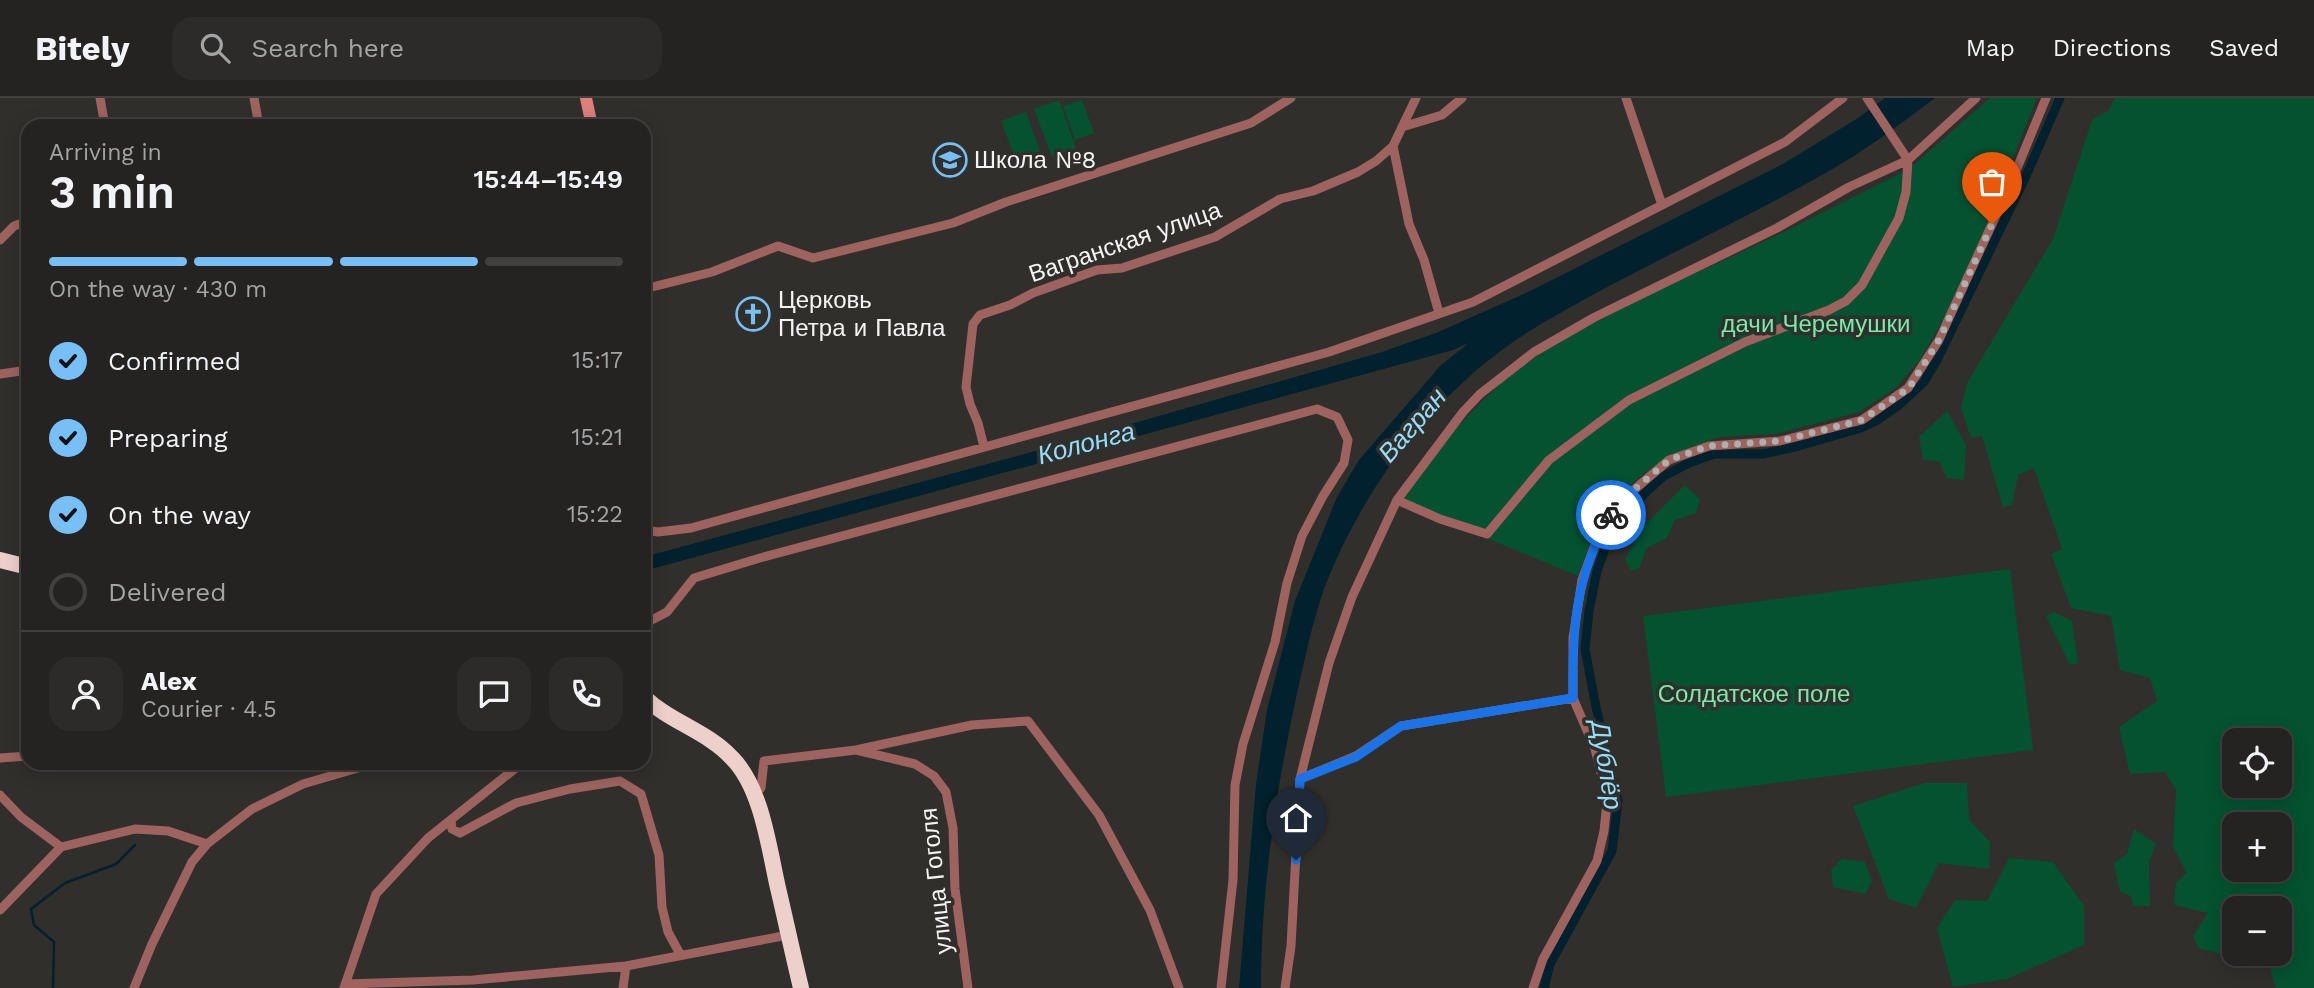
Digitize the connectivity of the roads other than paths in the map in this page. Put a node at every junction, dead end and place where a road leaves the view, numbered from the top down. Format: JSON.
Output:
{"nodes":[{"id":1,"x":100,"y":98,"type":"edge"},
{"id":2,"x":254,"y":98,"type":"edge"},
{"id":3,"x":586,"y":98,"type":"edge"},
{"id":4,"x":1292,"y":98,"type":"edge"},
{"id":5,"x":1416,"y":98,"type":"edge"},
{"id":6,"x":1462,"y":98,"type":"edge"},
{"id":7,"x":1626,"y":98,"type":"edge"},
{"id":8,"x":1843,"y":98,"type":"edge"},
{"id":9,"x":1867,"y":98,"type":"edge"},
{"id":10,"x":1976,"y":98,"type":"edge"},
{"id":11,"x":2046,"y":98,"type":"edge"},
{"id":12,"x":104,"y":119,"type":"edge"},
{"id":13,"x":258,"y":119,"type":"edge"},
{"id":14,"x":590,"y":119,"type":"edge"},
{"id":15,"x":1402,"y":127,"type":"junction"},
{"id":16,"x":1393,"y":146,"type":"junction"},
{"id":17,"x":1907,"y":158,"type":"junction"},
{"id":18,"x":1662,"y":205,"type":"junction"},
{"id":19,"x":21,"y":224,"type":"edge"},
{"id":20,"x":0,"y":240,"type":"edge"},
{"id":21,"x":651,"y":287,"type":"edge"},
{"id":22,"x":1439,"y":313,"type":"junction"},
{"id":23,"x":21,"y":371,"type":"edge"},
{"id":24,"x":0,"y":374,"type":"edge"},
{"id":25,"x":984,"y":447,"type":"junction"},
{"id":26,"x":1397,"y":500,"type":"junction"},
{"id":27,"x":651,"y":531,"type":"edge"},
{"id":28,"x":0,"y":560,"type":"edge"},
{"id":29,"x":21,"y":562,"type":"edge"},
{"id":30,"x":651,"y":620,"type":"edge"},
{"id":31,"x":1573,"y":698,"type":"junction"},
{"id":32,"x":651,"y":702,"type":"edge"},
{"id":33,"x":856,"y":750,"type":"junction"},
{"id":34,"x":21,"y":756,"type":"edge"},
{"id":35,"x":0,"y":758,"type":"edge"},
{"id":36,"x":351,"y":770,"type":"edge"},
{"id":37,"x":513,"y":770,"type":"edge"},
{"id":38,"x":1300,"y":779,"type":"junction"},
{"id":39,"x":754,"y":794,"type":"junction"},
{"id":40,"x":0,"y":795,"type":"edge"},
{"id":41,"x":451,"y":820,"type":"junction"},
{"id":42,"x":207,"y":844,"type":"junction"},
{"id":43,"x":61,"y":847,"type":"junction"},
{"id":44,"x":0,"y":910,"type":"edge"},
{"id":45,"x":789,"y":935,"type":"junction"},
{"id":46,"x":680,"y":954,"type":"junction"},
{"id":47,"x":626,"y":966,"type":"junction"},
{"id":48,"x":345,"y":986,"type":"edge"},
{"id":49,"x":134,"y":988,"type":"edge"},
{"id":50,"x":623,"y":988,"type":"edge"},
{"id":51,"x":801,"y":988,"type":"edge"},
{"id":52,"x":968,"y":988,"type":"edge"},
{"id":53,"x":1178,"y":988,"type":"edge"},
{"id":54,"x":1221,"y":988,"type":"edge"},
{"id":55,"x":1285,"y":988,"type":"edge"},
{"id":56,"x":1533,"y":988,"type":"edge"}],
"edges":[{"from":1,"to":12,"type":"street"},
{"from":2,"to":13,"type":"street"},
{"from":3,"to":14,"type":"main road"},
{"from":4,"to":21,"type":"street"},
{"from":5,"to":15,"type":"street"},
{"from":6,"to":15,"type":"street"},
{"from":7,"to":18,"type":"street"},
{"from":8,"to":18,"type":"street"},
{"from":9,"to":17,"type":"street"},
{"from":10,"to":17,"type":"street"},
{"from":11,"to":31,"type":"street"},
{"from":15,"to":16,"type":"street"},
{"from":16,"to":22,"type":"street"},
{"from":16,"to":25,"type":"street","name":"Вагранская улица"},
{"from":17,"to":26,"type":"street"},
{"from":17,"to":26,"type":"street"},
{"from":18,"to":22,"type":"street"},
{"from":19,"to":20,"type":"street"},
{"from":22,"to":25,"type":"street"},
{"from":23,"to":24,"type":"street"},
{"from":25,"to":27,"type":"street"},
{"from":26,"to":38,"type":"street"},
{"from":28,"to":29,"type":"highway"},
{"from":30,"to":54,"type":"street"},
{"from":31,"to":38,"type":"street"},
{"from":31,"to":56,"type":"street"},
{"from":32,"to":39,"type":"highway"},
{"from":33,"to":39,"type":"street","name":"улица Гоголя"},
{"from":33,"to":52,"type":"street","name":"улица Гоголя"},
{"from":33,"to":53,"type":"street"},
{"from":34,"to":35,"type":"street"},
{"from":36,"to":42,"type":"street"},
{"from":37,"to":41,"type":"street"},
{"from":38,"to":55,"type":"street"},
{"from":39,"to":45,"type":"highway"},
{"from":40,"to":43,"type":"street"},
{"from":41,"to":46,"type":"street"},
{"from":41,"to":48,"type":"street"},
{"from":42,"to":43,"type":"street"},
{"from":42,"to":49,"type":"street"},
{"from":43,"to":44,"type":"street"},
{"from":45,"to":46,"type":"street"},
{"from":45,"to":51,"type":"highway"},
{"from":46,"to":47,"type":"street"},
{"from":47,"to":48,"type":"street"},
{"from":47,"to":50,"type":"street"}]}
